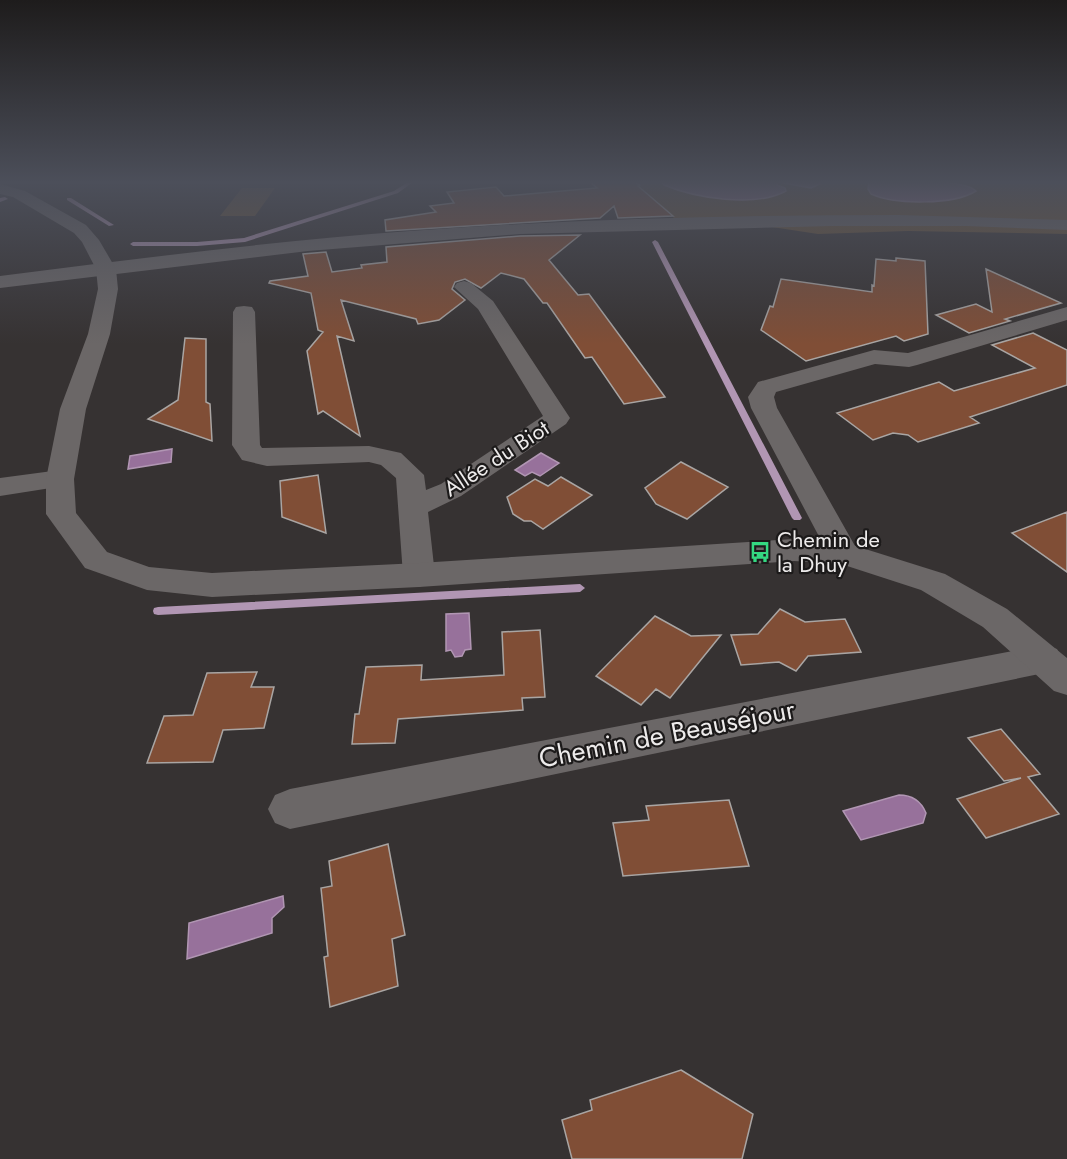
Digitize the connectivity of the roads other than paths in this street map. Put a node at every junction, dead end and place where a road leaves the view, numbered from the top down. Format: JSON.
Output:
{"nodes":[{"id":1,"x":86,"y":236,"type":"edge"},
{"id":2,"x":423,"y":236,"type":"edge"},
{"id":3,"x":106,"y":269,"type":"junction"},
{"id":4,"x":0,"y":282,"type":"edge"},
{"id":5,"x":464,"y":287,"type":"dead end"},
{"id":6,"x":244,"y":312,"type":"dead end"},
{"id":7,"x":1067,"y":313,"type":"edge"},
{"id":8,"x":1040,"y":321,"type":"junction"},
{"id":9,"x":1067,"y":324,"type":"edge"},
{"id":10,"x":60,"y":479,"type":"junction"},
{"id":11,"x":0,"y":487,"type":"edge"},
{"id":12,"x":414,"y":507,"type":"junction"},
{"id":13,"x":843,"y":553,"type":"junction"},
{"id":14,"x":419,"y":575,"type":"junction"},
{"id":15,"x":1055,"y":669,"type":"edge"},
{"id":16,"x":290,"y":809,"type":"dead end"}],
"edges":[{"from":1,"to":3,"type":"street"},
{"from":2,"to":3,"type":"street"},
{"from":3,"to":4,"type":"street"},
{"from":3,"to":10,"type":"street"},
{"from":5,"to":12,"type":"street","name":"Allée du Biot"},
{"from":6,"to":12,"type":"street"},
{"from":7,"to":8,"type":"street"},
{"from":8,"to":9,"type":"street"},
{"from":8,"to":13,"type":"street"},
{"from":10,"to":11,"type":"street"},
{"from":10,"to":14,"type":"street"},
{"from":12,"to":14,"type":"street"},
{"from":13,"to":14,"type":"street"},
{"from":13,"to":15,"type":"street"},
{"from":15,"to":16,"type":"street","name":"Chemin de Beauséjour"}]}
